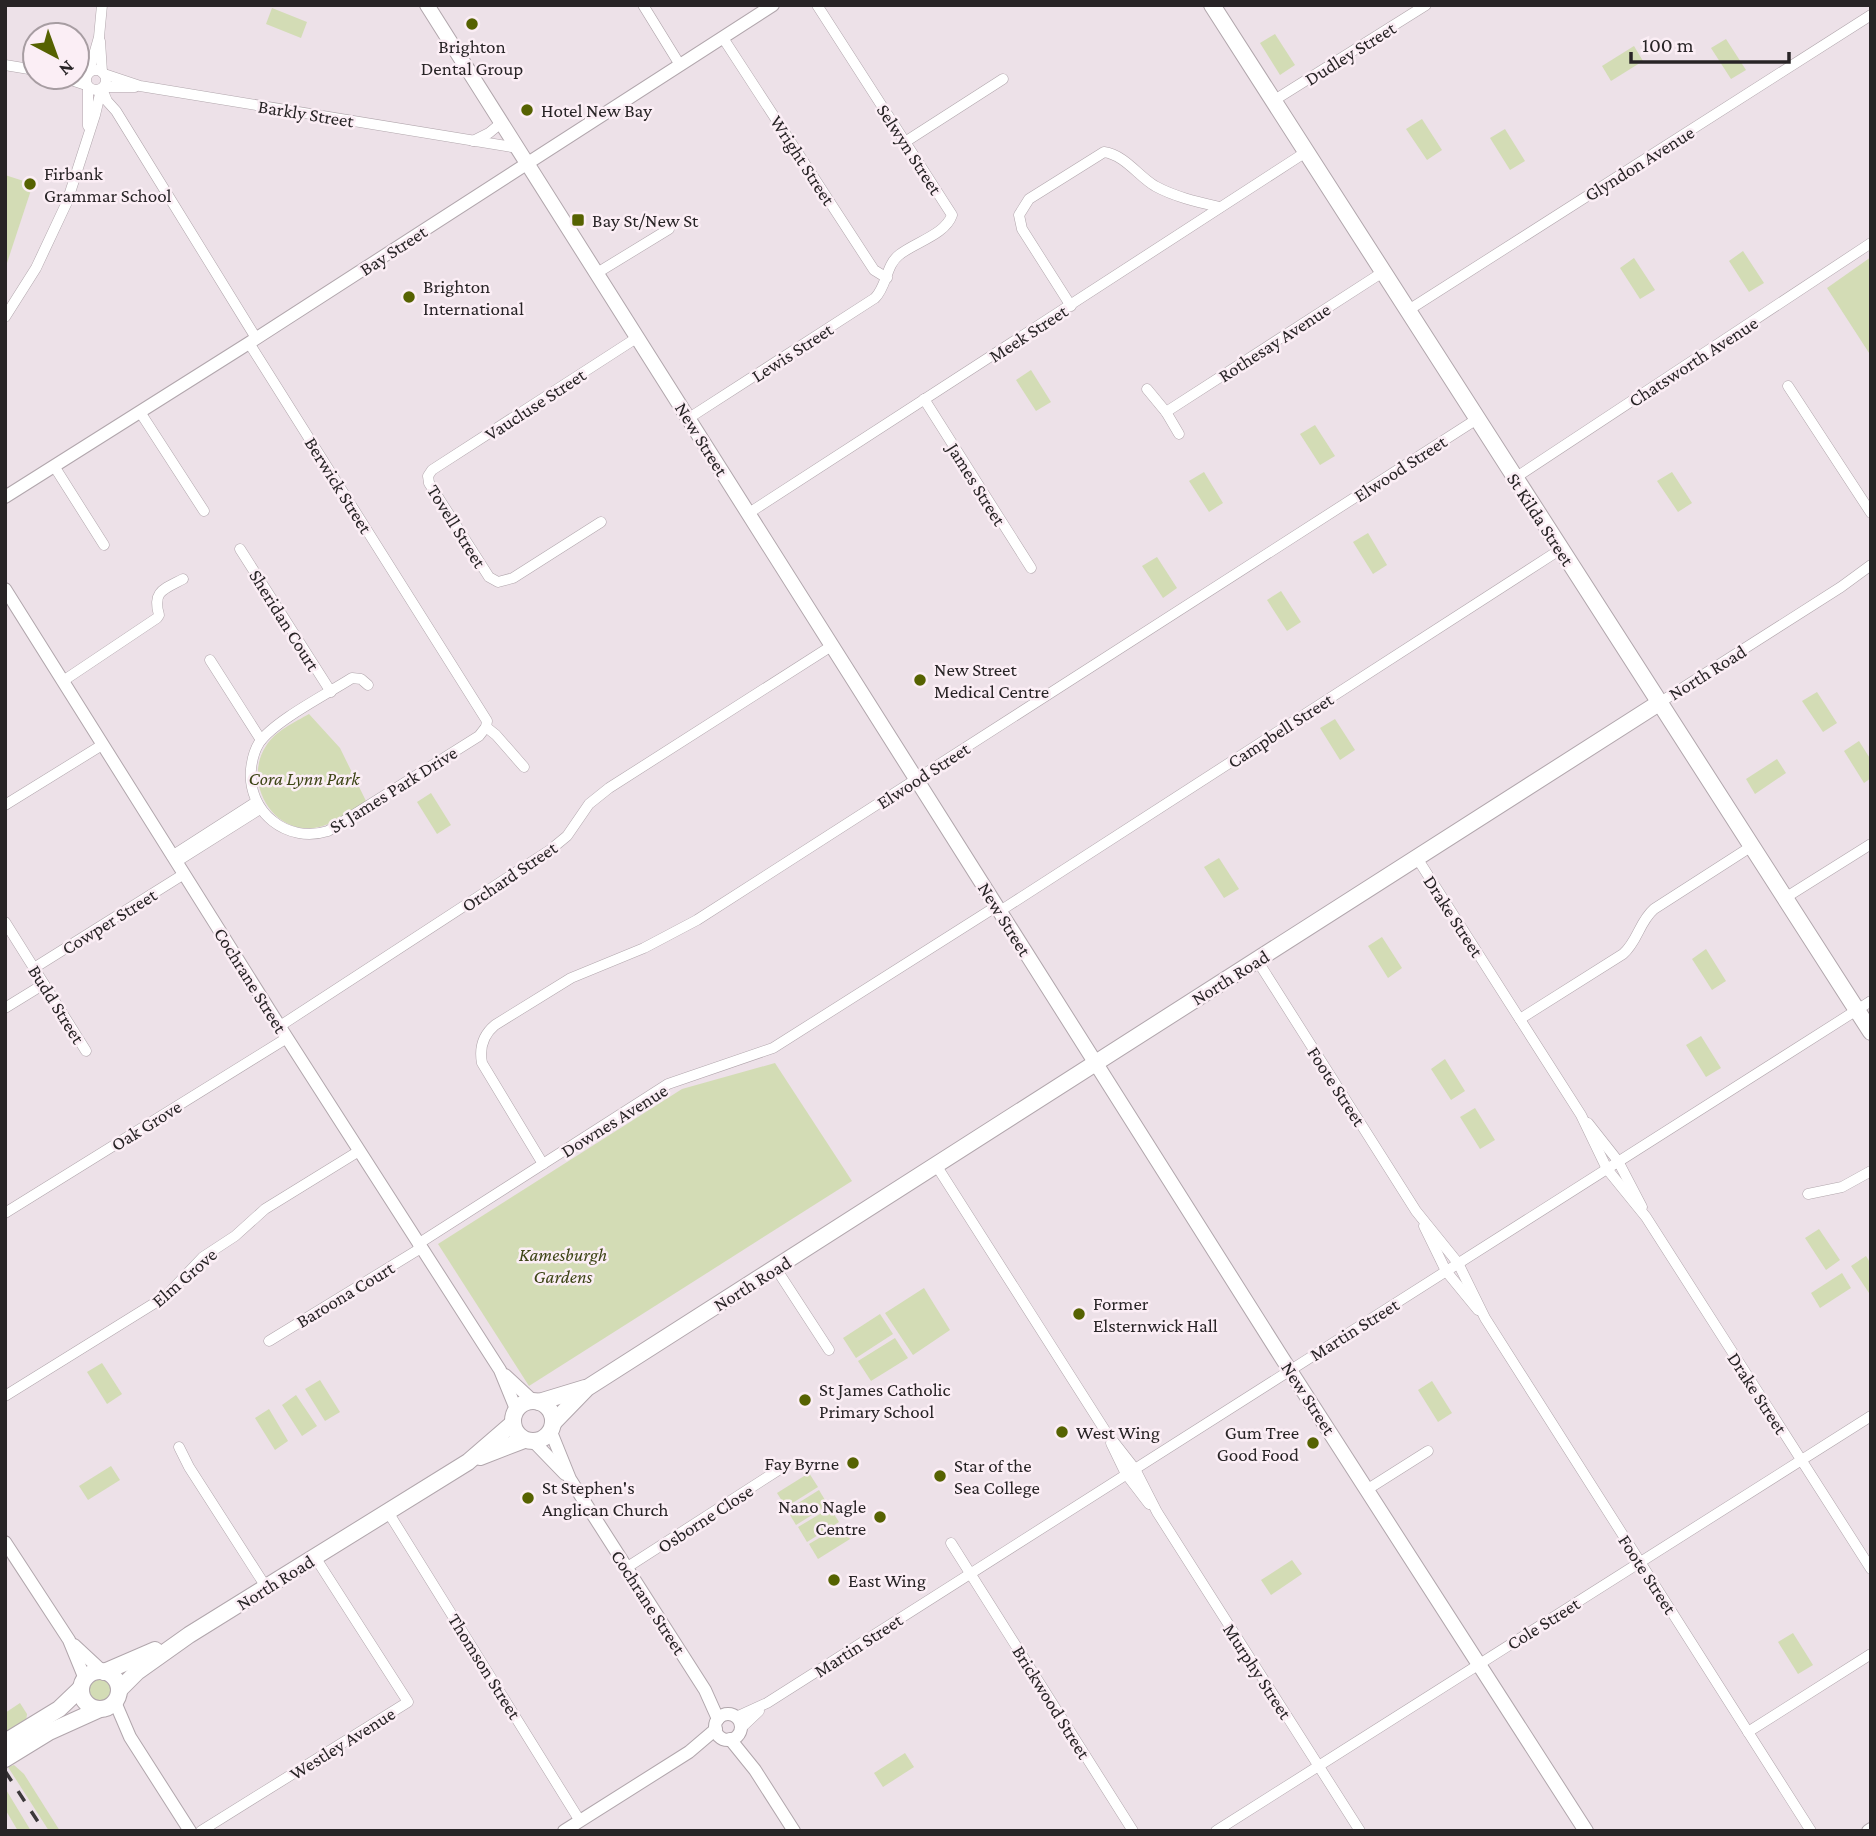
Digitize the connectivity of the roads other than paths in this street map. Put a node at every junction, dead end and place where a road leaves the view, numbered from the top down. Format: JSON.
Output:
{"nodes":[{"id":1,"x":102,"y":5,"type":"edge"},
{"id":2,"x":427,"y":5,"type":"edge"},
{"id":3,"x":643,"y":5,"type":"edge"},
{"id":4,"x":773,"y":5,"type":"edge"},
{"id":5,"x":817,"y":5,"type":"edge"},
{"id":6,"x":1212,"y":5,"type":"edge"},
{"id":7,"x":1426,"y":5,"type":"edge"},
{"id":8,"x":1871,"y":15,"type":"edge"},
{"id":9,"x":99,"y":37,"type":"junction"},
{"id":10,"x":723,"y":38,"type":"junction"},
{"id":11,"x":91,"y":58,"type":"edge"},
{"id":12,"x":680,"y":65,"type":"junction"},
{"id":13,"x":91,"y":71,"type":"edge"},
{"id":14,"x":103,"y":73,"type":"junction"},
{"id":15,"x":1003,"y":79,"type":"dead end"},
{"id":16,"x":139,"y":86,"type":"junction"},
{"id":17,"x":91,"y":89,"type":"edge"},
{"id":18,"x":102,"y":89,"type":"junction"},
{"id":19,"x":87,"y":91,"type":"edge"},
{"id":20,"x":1273,"y":101,"type":"junction"},
{"id":21,"x":501,"y":123,"type":"junction"},
{"id":22,"x":88,"y":134,"type":"junction"},
{"id":23,"x":472,"y":141,"type":"junction"},
{"id":24,"x":905,"y":142,"type":"junction"},
{"id":25,"x":518,"y":148,"type":"junction"},
{"id":26,"x":1306,"y":152,"type":"junction"},
{"id":27,"x":527,"y":164,"type":"junction"},
{"id":28,"x":1220,"y":208,"type":"junction"},
{"id":29,"x":669,"y":229,"type":"dead end"},
{"id":30,"x":1871,"y":243,"type":"edge"},
{"id":31,"x":1383,"y":272,"type":"junction"},
{"id":32,"x":597,"y":273,"type":"junction"},
{"id":33,"x":887,"y":278,"type":"junction"},
{"id":34,"x":1071,"y":306,"type":"junction"},
{"id":35,"x":1408,"y":311,"type":"junction"},
{"id":36,"x":5,"y":317,"type":"edge"},
{"id":37,"x":638,"y":337,"type":"junction"},
{"id":38,"x":253,"y":341,"type":"junction"},
{"id":39,"x":1788,"y":386,"type":"dead end"},
{"id":40,"x":1147,"y":389,"type":"dead end"},
{"id":41,"x":924,"y":399,"type":"junction"},
{"id":42,"x":140,"y":412,"type":"junction"},
{"id":43,"x":1166,"y":412,"type":"junction"},
{"id":44,"x":689,"y":418,"type":"junction"},
{"id":45,"x":1477,"y":419,"type":"junction"},
{"id":46,"x":1179,"y":434,"type":"dead end"},
{"id":47,"x":54,"y":466,"type":"junction"},
{"id":48,"x":432,"y":470,"type":"joint"},
{"id":49,"x":1515,"y":478,"type":"junction"},
{"id":50,"x":7,"y":497,"type":"edge"},
{"id":51,"x":204,"y":511,"type":"dead end"},
{"id":52,"x":749,"y":513,"type":"junction"},
{"id":53,"x":1871,"y":513,"type":"edge"},
{"id":54,"x":601,"y":522,"type":"dead end"},
{"id":55,"x":104,"y":545,"type":"dead end"},
{"id":56,"x":240,"y":549,"type":"dead end"},
{"id":57,"x":1561,"y":549,"type":"junction"},
{"id":58,"x":1871,"y":565,"type":"edge"},
{"id":59,"x":1031,"y":568,"type":"dead end"},
{"id":60,"x":183,"y":579,"type":"dead end"},
{"id":61,"x":5,"y":589,"type":"edge"},
{"id":62,"x":833,"y":645,"type":"junction"},
{"id":63,"x":210,"y":660,"type":"dead end"},
{"id":64,"x":63,"y":681,"type":"junction"},
{"id":65,"x":369,"y":685,"type":"dead end"},
{"id":66,"x":331,"y":692,"type":"junction"},
{"id":67,"x":1659,"y":703,"type":"junction"},
{"id":68,"x":486,"y":727,"type":"junction"},
{"id":69,"x":261,"y":740,"type":"junction"},
{"id":70,"x":102,"y":745,"type":"junction"},
{"id":71,"x":524,"y":767,"type":"dead end"},
{"id":72,"x":917,"y":779,"type":"junction"},
{"id":73,"x":258,"y":805,"type":"junction"},
{"id":74,"x":5,"y":806,"type":"edge"},
{"id":75,"x":1871,"y":844,"type":"edge"},
{"id":76,"x":1752,"y":846,"type":"junction"},
{"id":77,"x":1417,"y":858,"type":"junction"},
{"id":78,"x":174,"y":859,"type":"junction"},
{"id":79,"x":184,"y":874,"type":"junction"},
{"id":80,"x":1785,"y":898,"type":"junction"},
{"id":81,"x":999,"y":908,"type":"junction"},
{"id":82,"x":5,"y":922,"type":"edge"},
{"id":83,"x":1257,"y":960,"type":"junction"},
{"id":84,"x":34,"y":968,"type":"junction"},
{"id":85,"x":44,"y":985,"type":"junction"},
{"id":86,"x":1864,"y":1006,"type":"edge"},
{"id":87,"x":5,"y":1008,"type":"edge"},
{"id":88,"x":1520,"y":1019,"type":"junction"},
{"id":89,"x":283,"y":1032,"type":"junction"},
{"id":90,"x":1871,"y":1032,"type":"edge"},
{"id":91,"x":86,"y":1051,"type":"dead end"},
{"id":92,"x":1096,"y":1063,"type":"junction"},
{"id":93,"x":1581,"y":1115,"type":"junction"},
{"id":94,"x":359,"y":1151,"type":"junction"},
{"id":95,"x":1618,"y":1161,"type":"junction"},
{"id":96,"x":543,"y":1164,"type":"junction"},
{"id":97,"x":936,"y":1165,"type":"junction"},
{"id":98,"x":1607,"y":1169,"type":"junction"},
{"id":99,"x":1871,"y":1171,"type":"edge"},
{"id":100,"x":1808,"y":1194,"type":"dead end"},
{"id":101,"x":1416,"y":1211,"type":"junction"},
{"id":102,"x":5,"y":1213,"type":"edge"},
{"id":103,"x":1646,"y":1217,"type":"junction"},
{"id":104,"x":420,"y":1246,"type":"junction"},
{"id":105,"x":1458,"y":1263,"type":"junction"},
{"id":106,"x":775,"y":1267,"type":"junction"},
{"id":107,"x":1446,"y":1271,"type":"junction"},
{"id":108,"x":1485,"y":1318,"type":"junction"},
{"id":109,"x":269,"y":1341,"type":"dead end"},
{"id":110,"x":829,"y":1350,"type":"dead end"},
{"id":111,"x":1290,"y":1369,"type":"junction"},
{"id":112,"x":500,"y":1370,"type":"junction"},
{"id":113,"x":587,"y":1388,"type":"junction"},
{"id":114,"x":5,"y":1396,"type":"edge"},
{"id":115,"x":536,"y":1401,"type":"junction"},
{"id":116,"x":1871,"y":1416,"type":"edge"},
{"id":117,"x":514,"y":1417,"type":"junction"},
{"id":118,"x":552,"y":1427,"type":"junction"},
{"id":119,"x":529,"y":1441,"type":"junction"},
{"id":120,"x":179,"y":1447,"type":"dead end"},
{"id":121,"x":1428,"y":1451,"type":"dead end"},
{"id":122,"x":1801,"y":1460,"type":"junction"},
{"id":123,"x":468,"y":1462,"type":"junction"},
{"id":124,"x":783,"y":1467,"type":"dead end"},
{"id":125,"x":1130,"y":1471,"type":"junction"},
{"id":126,"x":570,"y":1479,"type":"junction"},
{"id":127,"x":1368,"y":1489,"type":"junction"},
{"id":128,"x":388,"y":1512,"type":"junction"},
{"id":129,"x":5,"y":1542,"type":"edge"},
{"id":130,"x":951,"y":1543,"type":"dead end"},
{"id":131,"x":316,"y":1557,"type":"junction"},
{"id":132,"x":1640,"y":1562,"type":"junction"},
{"id":133,"x":626,"y":1568,"type":"junction"},
{"id":134,"x":1871,"y":1569,"type":"edge"},
{"id":135,"x":970,"y":1573,"type":"junction"},
{"id":136,"x":266,"y":1587,"type":"junction"},
{"id":137,"x":189,"y":1635,"type":"junction"},
{"id":138,"x":69,"y":1640,"type":"junction"},
{"id":139,"x":1871,"y":1654,"type":"edge"},
{"id":140,"x":1480,"y":1664,"type":"junction"},
{"id":141,"x":103,"y":1671,"type":"junction"},
{"id":142,"x":83,"y":1683,"type":"junction"},
{"id":143,"x":109,"y":1702,"type":"junction"},
{"id":144,"x":729,"y":1727,"type":"junction"},
{"id":145,"x":1748,"y":1732,"type":"junction"},
{"id":146,"x":5,"y":1742,"type":"edge"},
{"id":147,"x":5,"y":1759,"type":"edge"},
{"id":148,"x":1318,"y":1765,"type":"junction"},
{"id":149,"x":580,"y":1821,"type":"junction"},
{"id":150,"x":190,"y":1831,"type":"edge"},
{"id":151,"x":201,"y":1831,"type":"edge"},
{"id":152,"x":564,"y":1831,"type":"edge"},
{"id":153,"x":794,"y":1831,"type":"edge"},
{"id":154,"x":1133,"y":1831,"type":"edge"},
{"id":155,"x":1216,"y":1831,"type":"edge"},
{"id":156,"x":1360,"y":1831,"type":"edge"},
{"id":157,"x":1586,"y":1831,"type":"edge"},
{"id":158,"x":1811,"y":1831,"type":"edge"}],
"edges":[{"from":1,"to":9,"type":"street"},
{"from":2,"to":21,"type":"main road","name":"New Street"},
{"from":3,"to":12,"type":"street"},
{"from":4,"to":10,"type":"street","name":"Bay Street"},
{"from":5,"to":24,"type":"street","name":"Selwyn Street"},
{"from":6,"to":20,"type":"main road","name":"St Kilda Street"},
{"from":7,"to":20,"type":"street","name":"Dudley Street"},
{"from":8,"to":35,"type":"street","name":"Glyndon Avenue"},
{"from":9,"to":11,"type":"street"},
{"from":9,"to":14,"type":"street"},
{"from":10,"to":12,"type":"street","name":"Bay Street"},
{"from":10,"to":33,"type":"street","name":"Wright Street"},
{"from":12,"to":27,"type":"street","name":"Bay Street"},
{"from":13,"to":14,"type":"street"},
{"from":14,"to":16,"type":"street","name":"Barkly Street"},
{"from":14,"to":18,"type":"street"},
{"from":15,"to":24,"type":"street"},
{"from":16,"to":18,"type":"street","name":"Barkly Street"},
{"from":16,"to":23,"type":"street","name":"Barkly Street"},
{"from":17,"to":18,"type":"street"},
{"from":18,"to":22,"type":"street"},
{"from":18,"to":38,"type":"street","name":"Berwick Street"},
{"from":19,"to":22,"type":"street"},
{"from":20,"to":26,"type":"main road","name":"St Kilda Street"},
{"from":21,"to":23,"type":"street"},
{"from":21,"to":25,"type":"main road","name":"New Street"},
{"from":22,"to":36,"type":"street"},
{"from":23,"to":25,"type":"street","name":"Barkly Street"},
{"from":24,"to":33,"type":"street","name":"Selwyn Street"},
{"from":25,"to":27,"type":"main road","name":"New Street"},
{"from":26,"to":28,"type":"street","name":"Meek Street"},
{"from":26,"to":31,"type":"main road","name":"St Kilda Street"},
{"from":27,"to":32,"type":"main road","name":"New Street"},
{"from":27,"to":38,"type":"street","name":"Bay Street"},
{"from":28,"to":34,"type":"street","name":"Meek Street"},
{"from":28,"to":34,"type":"street"},
{"from":29,"to":32,"type":"street"},
{"from":30,"to":49,"type":"street","name":"Chatsworth Avenue"},
{"from":31,"to":35,"type":"main road","name":"St Kilda Street"},
{"from":31,"to":43,"type":"street","name":"Rothesay Avenue"},
{"from":32,"to":37,"type":"main road","name":"New Street"},
{"from":33,"to":44,"type":"street","name":"Lewis Street"},
{"from":34,"to":41,"type":"street","name":"Meek Street"},
{"from":35,"to":45,"type":"main road","name":"St Kilda Street"},
{"from":37,"to":44,"type":"main road","name":"New Street"},
{"from":37,"to":48,"type":"street","name":"Vaucluse Street"},
{"from":38,"to":42,"type":"street","name":"Bay Street"},
{"from":38,"to":68,"type":"street","name":"Berwick Street"},
{"from":39,"to":53,"type":"street"},
{"from":40,"to":43,"type":"street"},
{"from":41,"to":52,"type":"street","name":"Meek Street"},
{"from":41,"to":59,"type":"street","name":"James Street"},
{"from":42,"to":47,"type":"street","name":"Bay Street"},
{"from":42,"to":51,"type":"street"},
{"from":43,"to":46,"type":"street"},
{"from":44,"to":52,"type":"main road","name":"New Street"},
{"from":45,"to":49,"type":"main road","name":"St Kilda Street"},
{"from":45,"to":72,"type":"street","name":"Elwood Street"},
{"from":47,"to":50,"type":"street","name":"Bay Street"},
{"from":47,"to":55,"type":"street"},
{"from":48,"to":54,"type":"street","name":"Tovell Street"},
{"from":49,"to":57,"type":"main road","name":"St Kilda Street"},
{"from":52,"to":62,"type":"main road","name":"New Street"},
{"from":56,"to":66,"type":"street","name":"Sheridan Court"},
{"from":57,"to":67,"type":"main road","name":"St Kilda Street"},
{"from":57,"to":81,"type":"street","name":"Campbell Street"},
{"from":58,"to":67,"type":"street","name":"North Road"},
{"from":60,"to":64,"type":"street"},
{"from":61,"to":64,"type":"street","name":"Cochrane Street"},
{"from":62,"to":72,"type":"main road","name":"New Street"},
{"from":62,"to":89,"type":"street","name":"Orchard Street"},
{"from":63,"to":69,"type":"street"},
{"from":64,"to":70,"type":"street","name":"Cochrane Street"},
{"from":65,"to":66,"type":"street"},
{"from":66,"to":69,"type":"street"},
{"from":67,"to":76,"type":"main road","name":"St Kilda Street"},
{"from":67,"to":77,"type":"main road","name":"North Road"},
{"from":68,"to":71,"type":"street"},
{"from":68,"to":73,"type":"street","name":"St James Park Drive"},
{"from":69,"to":73,"type":"street"},
{"from":70,"to":74,"type":"street"},
{"from":70,"to":78,"type":"street","name":"Cochrane Street"},
{"from":72,"to":81,"type":"main road","name":"New Street"},
{"from":72,"to":96,"type":"street","name":"Elwood Street"},
{"from":73,"to":78,"type":"street"},
{"from":75,"to":80,"type":"street"},
{"from":76,"to":80,"type":"main road","name":"St Kilda Street"},
{"from":76,"to":88,"type":"street"},
{"from":77,"to":83,"type":"main road","name":"North Road"},
{"from":77,"to":88,"type":"street","name":"Drake Street"},
{"from":78,"to":79,"type":"street","name":"Cochrane Street"},
{"from":79,"to":84,"type":"street","name":"Cowper Street"},
{"from":79,"to":89,"type":"street","name":"Cochrane Street"},
{"from":80,"to":86,"type":"main road","name":"St Kilda Street"},
{"from":81,"to":92,"type":"main road","name":"New Street"},
{"from":81,"to":96,"type":"street","name":"Downes Avenue"},
{"from":82,"to":84,"type":"street","name":"Budd Street"},
{"from":83,"to":92,"type":"main road","name":"North Road"},
{"from":83,"to":101,"type":"street","name":"Foote Street"},
{"from":84,"to":85,"type":"street","name":"Budd Street"},
{"from":85,"to":87,"type":"street"},
{"from":85,"to":91,"type":"street","name":"Budd Street"},
{"from":86,"to":90,"type":"main road","name":"St Kilda Street"},
{"from":86,"to":95,"type":"street","name":"Martin Street"},
{"from":88,"to":93,"type":"street","name":"Drake Street"},
{"from":89,"to":94,"type":"street","name":"Cochrane Street"},
{"from":89,"to":102,"type":"street","name":"Oak Grove"},
{"from":92,"to":97,"type":"main road","name":"North Road"},
{"from":92,"to":111,"type":"main road","name":"New Street"},
{"from":93,"to":95,"type":"street","name":"Drake Street"},
{"from":93,"to":98,"type":"street","name":"Drake Street"},
{"from":94,"to":104,"type":"street","name":"Cochrane Street"},
{"from":94,"to":114,"type":"street","name":"Elm Grove"},
{"from":95,"to":98,"type":"street","name":"Martin Street"},
{"from":95,"to":103,"type":"street","name":"Drake Street"},
{"from":96,"to":104,"type":"street","name":"Downes Avenue"},
{"from":97,"to":106,"type":"main road","name":"North Road"},
{"from":97,"to":125,"type":"street","name":"Murphy Street"},
{"from":98,"to":103,"type":"street","name":"Drake Street"},
{"from":98,"to":105,"type":"street","name":"Martin Street"},
{"from":99,"to":100,"type":"street"},
{"from":101,"to":105,"type":"street","name":"Foote Street"},
{"from":101,"to":107,"type":"street","name":"Foote Street"},
{"from":103,"to":122,"type":"street","name":"Drake Street"},
{"from":104,"to":109,"type":"street","name":"Baroona Court"},
{"from":104,"to":112,"type":"street","name":"Cochrane Street"},
{"from":105,"to":107,"type":"street","name":"Martin Street"},
{"from":105,"to":108,"type":"street","name":"Foote Street"},
{"from":106,"to":110,"type":"street"},
{"from":106,"to":113,"type":"main road","name":"North Road"},
{"from":107,"to":108,"type":"street","name":"Foote Street"},
{"from":107,"to":111,"type":"street","name":"Martin Street"},
{"from":108,"to":132,"type":"street","name":"Foote Street"},
{"from":111,"to":125,"type":"street","name":"Martin Street"},
{"from":111,"to":127,"type":"main road","name":"New Street"},
{"from":112,"to":115,"type":"street","name":"Cochrane Street"},
{"from":112,"to":117,"type":"street","name":"Cochrane Street"},
{"from":113,"to":115,"type":"main road","name":"North Road"},
{"from":113,"to":118,"type":"main road","name":"North Road"},
{"from":115,"to":117,"type":"main road"},
{"from":115,"to":118,"type":"main road"},
{"from":116,"to":122,"type":"street","name":"Cole Street"},
{"from":117,"to":119,"type":"main road"},
{"from":117,"to":123,"type":"main road","name":"North Road"},
{"from":118,"to":119,"type":"main road"},
{"from":118,"to":126,"type":"street","name":"Cochrane Street"},
{"from":119,"to":123,"type":"main road","name":"North Road"},
{"from":119,"to":126,"type":"street","name":"Cochrane Street"},
{"from":120,"to":136,"type":"street"},
{"from":121,"to":127,"type":"street"},
{"from":122,"to":132,"type":"street","name":"Cole Street"},
{"from":122,"to":134,"type":"street","name":"Drake Street"},
{"from":123,"to":128,"type":"main road","name":"North Road"},
{"from":124,"to":133,"type":"street","name":"Osborne Close"},
{"from":125,"to":135,"type":"street","name":"Martin Street"},
{"from":125,"to":148,"type":"street","name":"Murphy Street"},
{"from":126,"to":133,"type":"street","name":"Cochrane Street"},
{"from":127,"to":140,"type":"main road","name":"New Street"},
{"from":128,"to":131,"type":"main road","name":"North Road"},
{"from":128,"to":149,"type":"street","name":"Thomson Street"},
{"from":129,"to":138,"type":"street"},
{"from":130,"to":135,"type":"street","name":"Brickwood Street"},
{"from":131,"to":136,"type":"main road","name":"North Road"},
{"from":131,"to":151,"type":"street","name":"Westley Avenue"},
{"from":132,"to":140,"type":"street","name":"Cole Street"},
{"from":132,"to":145,"type":"street","name":"Foote Street"},
{"from":133,"to":144,"type":"street","name":"Cochrane Street"},
{"from":135,"to":144,"type":"street","name":"Martin Street"},
{"from":135,"to":154,"type":"street","name":"Brickwood Street"},
{"from":136,"to":137,"type":"main road","name":"North Road"},
{"from":137,"to":141,"type":"main road","name":"North Road"},
{"from":137,"to":143,"type":"main road","name":"North Road"},
{"from":138,"to":141,"type":"street"},
{"from":138,"to":142,"type":"street"},
{"from":139,"to":145,"type":"street"},
{"from":140,"to":148,"type":"street","name":"Cole Street"},
{"from":140,"to":157,"type":"main road","name":"New Street"},
{"from":141,"to":142,"type":"main road"},
{"from":141,"to":143,"type":"main road"},
{"from":142,"to":143,"type":"main road"},
{"from":142,"to":146,"type":"main road"},
{"from":143,"to":147,"type":"main road","name":"North Road"},
{"from":143,"to":150,"type":"street"},
{"from":144,"to":149,"type":"street","name":"Martin Street"},
{"from":144,"to":153,"type":"street","name":"Cochrane Street"},
{"from":145,"to":158,"type":"street","name":"Foote Street"},
{"from":148,"to":155,"type":"street","name":"Cole Street"},
{"from":148,"to":156,"type":"street","name":"Murphy Street"},
{"from":149,"to":152,"type":"street","name":"Martin Street"}]}
